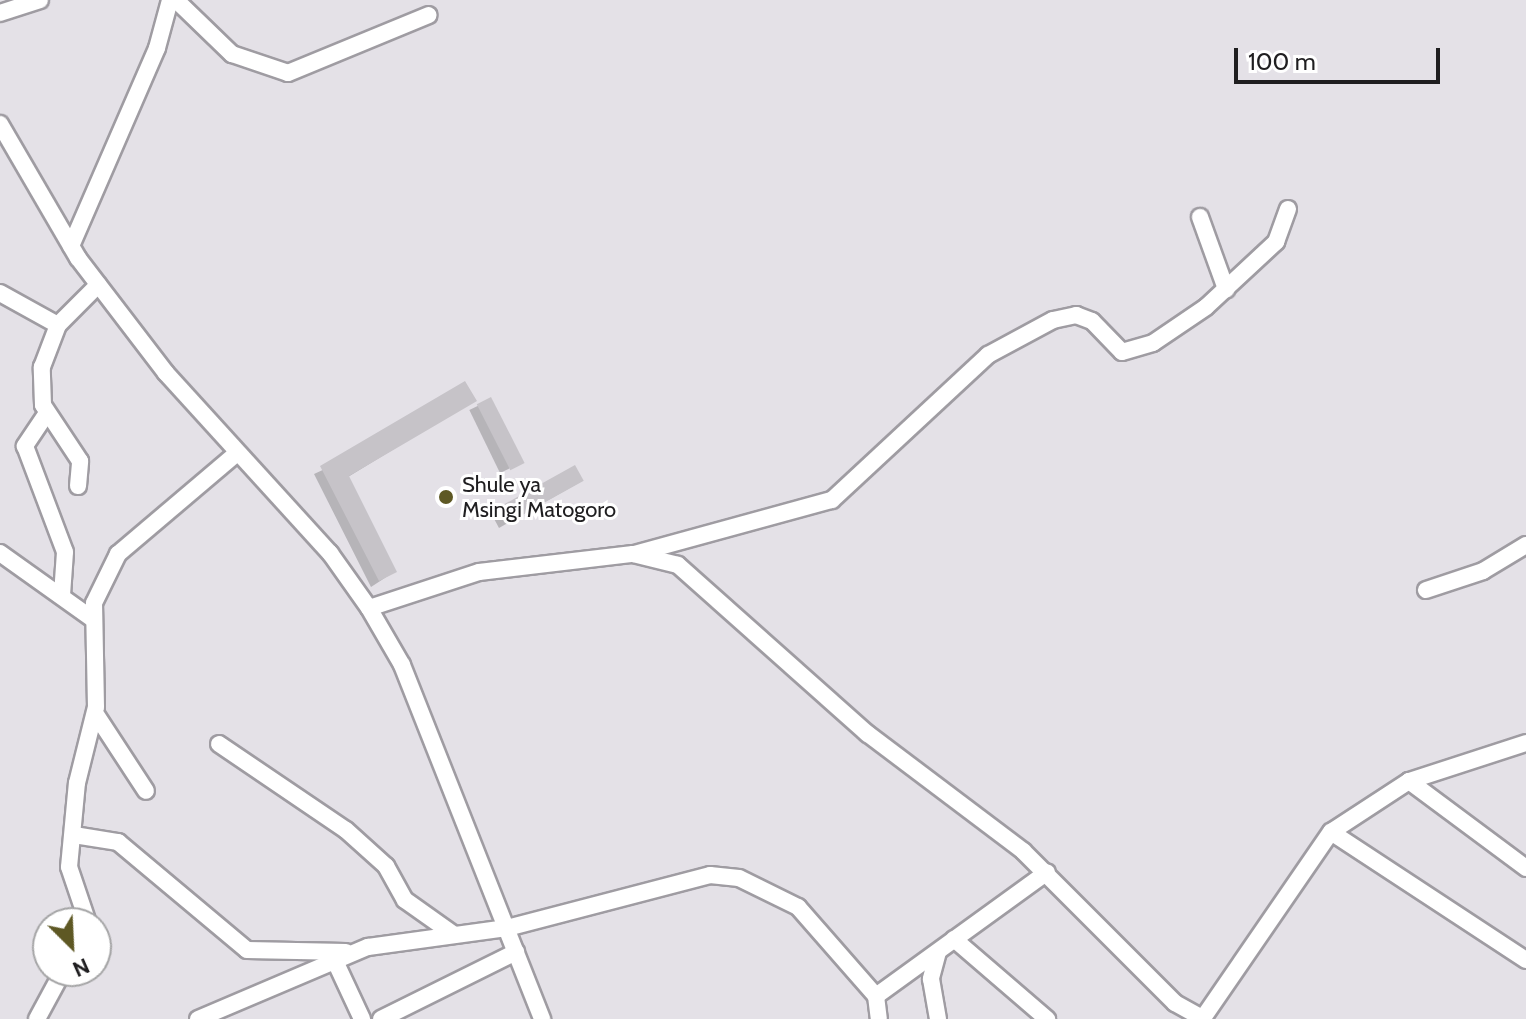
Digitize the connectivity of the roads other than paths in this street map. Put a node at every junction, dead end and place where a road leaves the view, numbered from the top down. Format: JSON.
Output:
{"nodes":[{"id":1,"x":40,"y":0,"type":"edge"},
{"id":2,"x":173,"y":0,"type":"edge"},
{"id":3,"x":0,"y":13,"type":"edge"},
{"id":4,"x":429,"y":15,"type":"dead end"},
{"id":5,"x":0,"y":124,"type":"edge"},
{"id":6,"x":1288,"y":209,"type":"dead end"},
{"id":7,"x":1200,"y":217,"type":"dead end"},
{"id":8,"x":71,"y":246,"type":"junction"},
{"id":9,"x":98,"y":285,"type":"junction"},
{"id":10,"x":1226,"y":289,"type":"junction"},
{"id":11,"x":0,"y":293,"type":"edge"},
{"id":12,"x":58,"y":325,"type":"junction"},
{"id":13,"x":47,"y":413,"type":"junction"},
{"id":14,"x":237,"y":453,"type":"junction"},
{"id":15,"x":78,"y":486,"type":"dead end"},
{"id":16,"x":1526,"y":545,"type":"edge"},
{"id":17,"x":0,"y":553,"type":"edge"},
{"id":18,"x":633,"y":554,"type":"junction"},
{"id":19,"x":1426,"y":590,"type":"dead end"},
{"id":20,"x":62,"y":595,"type":"junction"},
{"id":21,"x":369,"y":608,"type":"junction"},
{"id":22,"x":91,"y":618,"type":"junction"},
{"id":23,"x":95,"y":713,"type":"junction"},
{"id":24,"x":1526,"y":743,"type":"edge"},
{"id":25,"x":219,"y":744,"type":"dead end"},
{"id":26,"x":1409,"y":781,"type":"junction"},
{"id":27,"x":146,"y":791,"type":"dead end"},
{"id":28,"x":1331,"y":832,"type":"junction"},
{"id":29,"x":74,"y":835,"type":"junction"},
{"id":30,"x":1526,"y":868,"type":"edge"},
{"id":31,"x":1047,"y":872,"type":"junction"},
{"id":32,"x":82,"y":907,"type":"edge"},
{"id":33,"x":507,"y":928,"type":"junction"},
{"id":34,"x":453,"y":934,"type":"junction"},
{"id":35,"x":954,"y":939,"type":"junction"},
{"id":36,"x":351,"y":952,"type":"junction"},
{"id":37,"x":516,"y":952,"type":"junction"},
{"id":38,"x":938,"y":952,"type":"junction"},
{"id":39,"x":1526,"y":960,"type":"edge"},
{"id":40,"x":335,"y":961,"type":"junction"},
{"id":41,"x":54,"y":987,"type":"edge"},
{"id":42,"x":876,"y":996,"type":"junction"},
{"id":43,"x":937,"y":1018,"type":"edge"},
{"id":44,"x":37,"y":1019,"type":"edge"},
{"id":45,"x":198,"y":1019,"type":"edge"},
{"id":46,"x":362,"y":1019,"type":"edge"},
{"id":47,"x":381,"y":1019,"type":"edge"},
{"id":48,"x":542,"y":1019,"type":"edge"},
{"id":49,"x":879,"y":1019,"type":"edge"},
{"id":50,"x":1047,"y":1019,"type":"edge"},
{"id":51,"x":1204,"y":1019,"type":"edge"}],
"edges":[{"from":1,"to":3,"type":"street"},
{"from":2,"to":4,"type":"street"},
{"from":2,"to":8,"type":"street"},
{"from":5,"to":8,"type":"street"},
{"from":6,"to":10,"type":"street"},
{"from":7,"to":10,"type":"street"},
{"from":8,"to":9,"type":"street"},
{"from":9,"to":12,"type":"street"},
{"from":9,"to":14,"type":"street"},
{"from":10,"to":18,"type":"street"},
{"from":11,"to":12,"type":"street"},
{"from":12,"to":13,"type":"street"},
{"from":13,"to":15,"type":"street"},
{"from":13,"to":20,"type":"street"},
{"from":14,"to":21,"type":"street"},
{"from":14,"to":22,"type":"street"},
{"from":16,"to":19,"type":"street"},
{"from":17,"to":20,"type":"street"},
{"from":18,"to":21,"type":"street"},
{"from":18,"to":31,"type":"street"},
{"from":20,"to":22,"type":"street"},
{"from":21,"to":33,"type":"street"},
{"from":22,"to":23,"type":"street"},
{"from":23,"to":27,"type":"street"},
{"from":23,"to":29,"type":"street"},
{"from":24,"to":26,"type":"street"},
{"from":25,"to":34,"type":"street"},
{"from":26,"to":28,"type":"street"},
{"from":26,"to":30,"type":"street"},
{"from":28,"to":39,"type":"street"},
{"from":28,"to":51,"type":"street"},
{"from":29,"to":32,"type":"street"},
{"from":29,"to":36,"type":"street"},
{"from":31,"to":35,"type":"street"},
{"from":31,"to":51,"type":"street"},
{"from":33,"to":34,"type":"street"},
{"from":33,"to":37,"type":"street"},
{"from":33,"to":42,"type":"street"},
{"from":34,"to":36,"type":"street"},
{"from":35,"to":38,"type":"street"},
{"from":35,"to":50,"type":"street"},
{"from":36,"to":40,"type":"street"},
{"from":37,"to":47,"type":"street"},
{"from":37,"to":48,"type":"street"},
{"from":38,"to":42,"type":"street"},
{"from":38,"to":43,"type":"street"},
{"from":40,"to":45,"type":"street"},
{"from":40,"to":46,"type":"street"},
{"from":41,"to":44,"type":"street"},
{"from":42,"to":49,"type":"street"}]}
